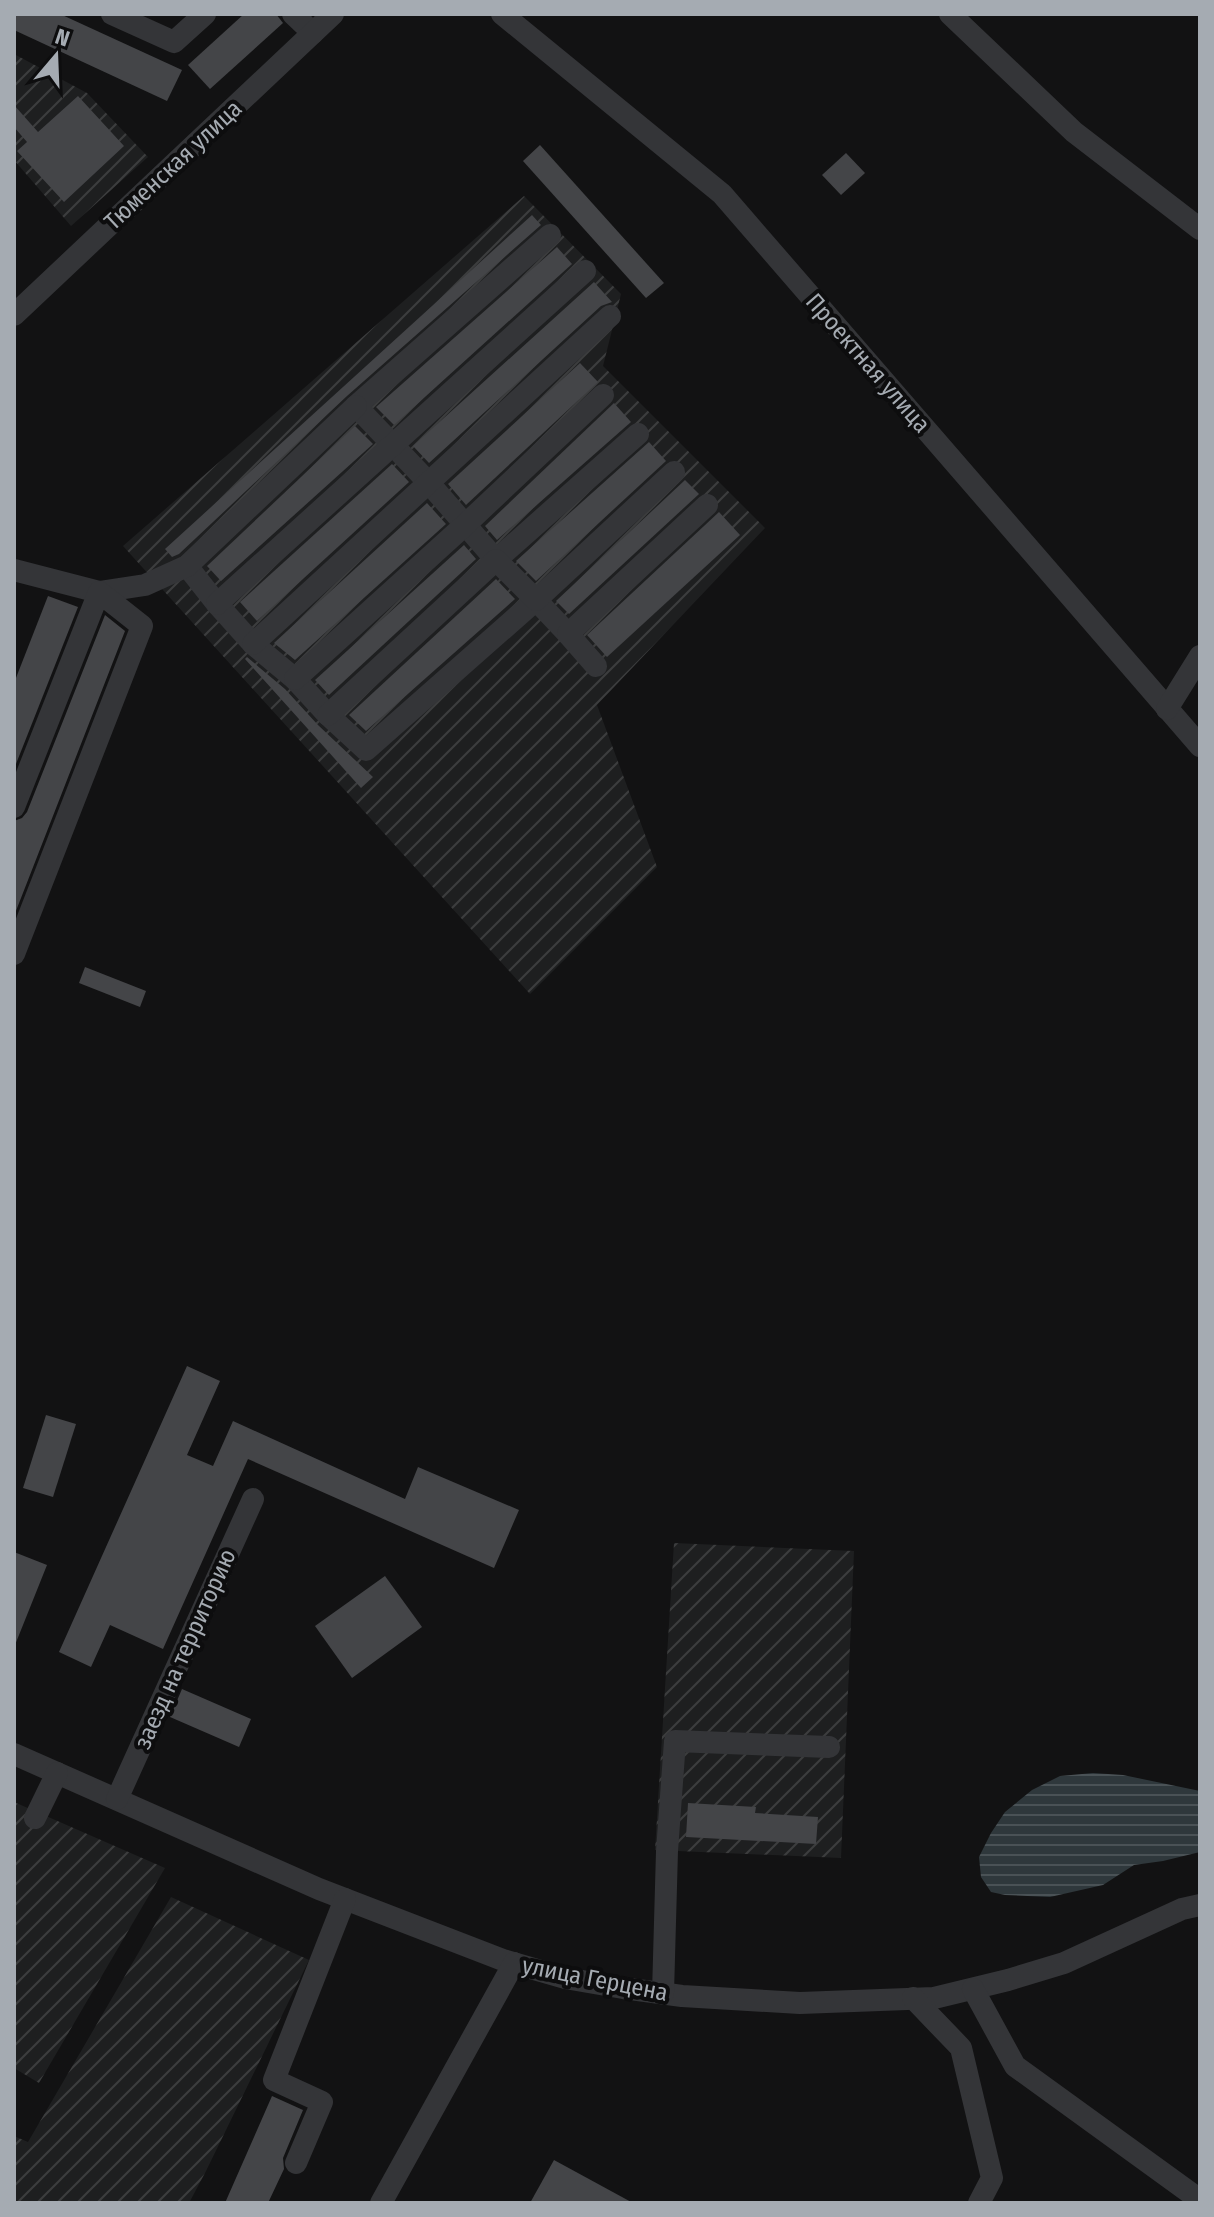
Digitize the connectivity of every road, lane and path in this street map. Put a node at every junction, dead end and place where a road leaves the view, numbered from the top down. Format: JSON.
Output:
{"nodes":[{"id":1,"x":112,"y":14,"type":"edge"},
{"id":2,"x":205,"y":14,"type":"edge"},
{"id":3,"x":293,"y":14,"type":"edge"},
{"id":4,"x":333,"y":14,"type":"edge"},
{"id":5,"x":502,"y":14,"type":"edge"},
{"id":6,"x":950,"y":14,"type":"edge"},
{"id":7,"x":313,"y":33,"type":"junction"},
{"id":8,"x":1200,"y":229,"type":"edge"},
{"id":9,"x":550,"y":235,"type":"dead end"},
{"id":10,"x":585,"y":271,"type":"dead end"},
{"id":11,"x":14,"y":315,"type":"edge"},
{"id":12,"x":610,"y":316,"type":"dead end"},
{"id":13,"x":603,"y":395,"type":"dead end"},
{"id":14,"x":356,"y":406,"type":"junction"},
{"id":15,"x":638,"y":434,"type":"dead end"},
{"id":16,"x":393,"y":444,"type":"junction"},
{"id":17,"x":674,"y":472,"type":"dead end"},
{"id":18,"x":428,"y":482,"type":"junction"},
{"id":19,"x":707,"y":505,"type":"dead end"},
{"id":20,"x":466,"y":524,"type":"junction"},
{"id":21,"x":496,"y":560,"type":"junction"},
{"id":22,"x":187,"y":566,"type":"junction"},
{"id":23,"x":14,"y":570,"type":"edge"},
{"id":24,"x":99,"y":592,"type":"junction"},
{"id":25,"x":536,"y":600,"type":"junction"},
{"id":26,"x":217,"y":604,"type":"junction"},
{"id":27,"x":568,"y":634,"type":"junction"},
{"id":28,"x":253,"y":644,"type":"junction"},
{"id":29,"x":1200,"y":656,"type":"edge"},
{"id":30,"x":596,"y":666,"type":"dead end"},
{"id":31,"x":295,"y":679,"type":"junction"},
{"id":32,"x":1167,"y":709,"type":"junction"},
{"id":33,"x":328,"y":715,"type":"junction"},
{"id":34,"x":1200,"y":746,"type":"edge"},
{"id":35,"x":14,"y":807,"type":"edge"},
{"id":36,"x":14,"y":954,"type":"edge"},
{"id":37,"x":253,"y":1499,"type":"dead end"},
{"id":38,"x":829,"y":1747,"type":"dead end"},
{"id":39,"x":14,"y":1754,"type":"edge"},
{"id":40,"x":57,"y":1773,"type":"junction"},
{"id":41,"x":117,"y":1799,"type":"junction"},
{"id":42,"x":35,"y":1818,"type":"dead end"},
{"id":43,"x":345,"y":1899,"type":"junction"},
{"id":44,"x":1200,"y":1905,"type":"edge"},
{"id":45,"x":514,"y":1963,"type":"junction"},
{"id":46,"x":973,"y":1989,"type":"junction"},
{"id":47,"x":663,"y":1993,"type":"junction"},
{"id":48,"x":913,"y":1998,"type":"junction"},
{"id":49,"x":296,"y":2163,"type":"dead end"},
{"id":50,"x":1200,"y":2200,"type":"edge"},
{"id":51,"x":381,"y":2203,"type":"edge"},
{"id":52,"x":979,"y":2203,"type":"edge"}],
"edges":[{"from":1,"to":2,"type":"street"},
{"from":3,"to":7,"type":"street"},
{"from":4,"to":7,"type":"street","name":"Тюменская улица"},
{"from":5,"to":32,"type":"street","name":"Проектная улица"},
{"from":6,"to":8,"type":"street"},
{"from":7,"to":11,"type":"street","name":"Тюменская улица"},
{"from":9,"to":14,"type":"street"},
{"from":10,"to":16,"type":"street"},
{"from":12,"to":18,"type":"street"},
{"from":13,"to":20,"type":"street"},
{"from":14,"to":16,"type":"street"},
{"from":14,"to":22,"type":"street"},
{"from":15,"to":21,"type":"street"},
{"from":16,"to":18,"type":"street"},
{"from":16,"to":26,"type":"street"},
{"from":17,"to":25,"type":"street"},
{"from":18,"to":20,"type":"street"},
{"from":18,"to":28,"type":"street"},
{"from":19,"to":27,"type":"street"},
{"from":20,"to":21,"type":"street"},
{"from":20,"to":31,"type":"street"},
{"from":21,"to":25,"type":"street"},
{"from":21,"to":33,"type":"street"},
{"from":22,"to":24,"type":"street"},
{"from":22,"to":26,"type":"street"},
{"from":23,"to":24,"type":"street"},
{"from":24,"to":35,"type":"street"},
{"from":24,"to":36,"type":"street"},
{"from":25,"to":27,"type":"street"},
{"from":25,"to":33,"type":"street"},
{"from":26,"to":28,"type":"street"},
{"from":27,"to":30,"type":"street"},
{"from":28,"to":31,"type":"street"},
{"from":29,"to":32,"type":"street"},
{"from":31,"to":33,"type":"street"},
{"from":32,"to":34,"type":"street","name":"Проектная улица"},
{"from":37,"to":41,"type":"street","name":"заезд на территорию"},
{"from":38,"to":47,"type":"street"},
{"from":39,"to":40,"type":"street","name":"улица Герцена"},
{"from":40,"to":41,"type":"street","name":"улица Герцена"},
{"from":40,"to":42,"type":"street"},
{"from":41,"to":43,"type":"street","name":"улица Герцена"},
{"from":43,"to":45,"type":"street","name":"улица Герцена"},
{"from":43,"to":49,"type":"street"},
{"from":44,"to":46,"type":"street","name":"улица Герцена"},
{"from":45,"to":47,"type":"street","name":"улица Герцена"},
{"from":45,"to":51,"type":"street"},
{"from":46,"to":48,"type":"street","name":"улица Герцена"},
{"from":46,"to":50,"type":"street"},
{"from":47,"to":48,"type":"street","name":"улица Герцена"},
{"from":48,"to":52,"type":"street"}]}
